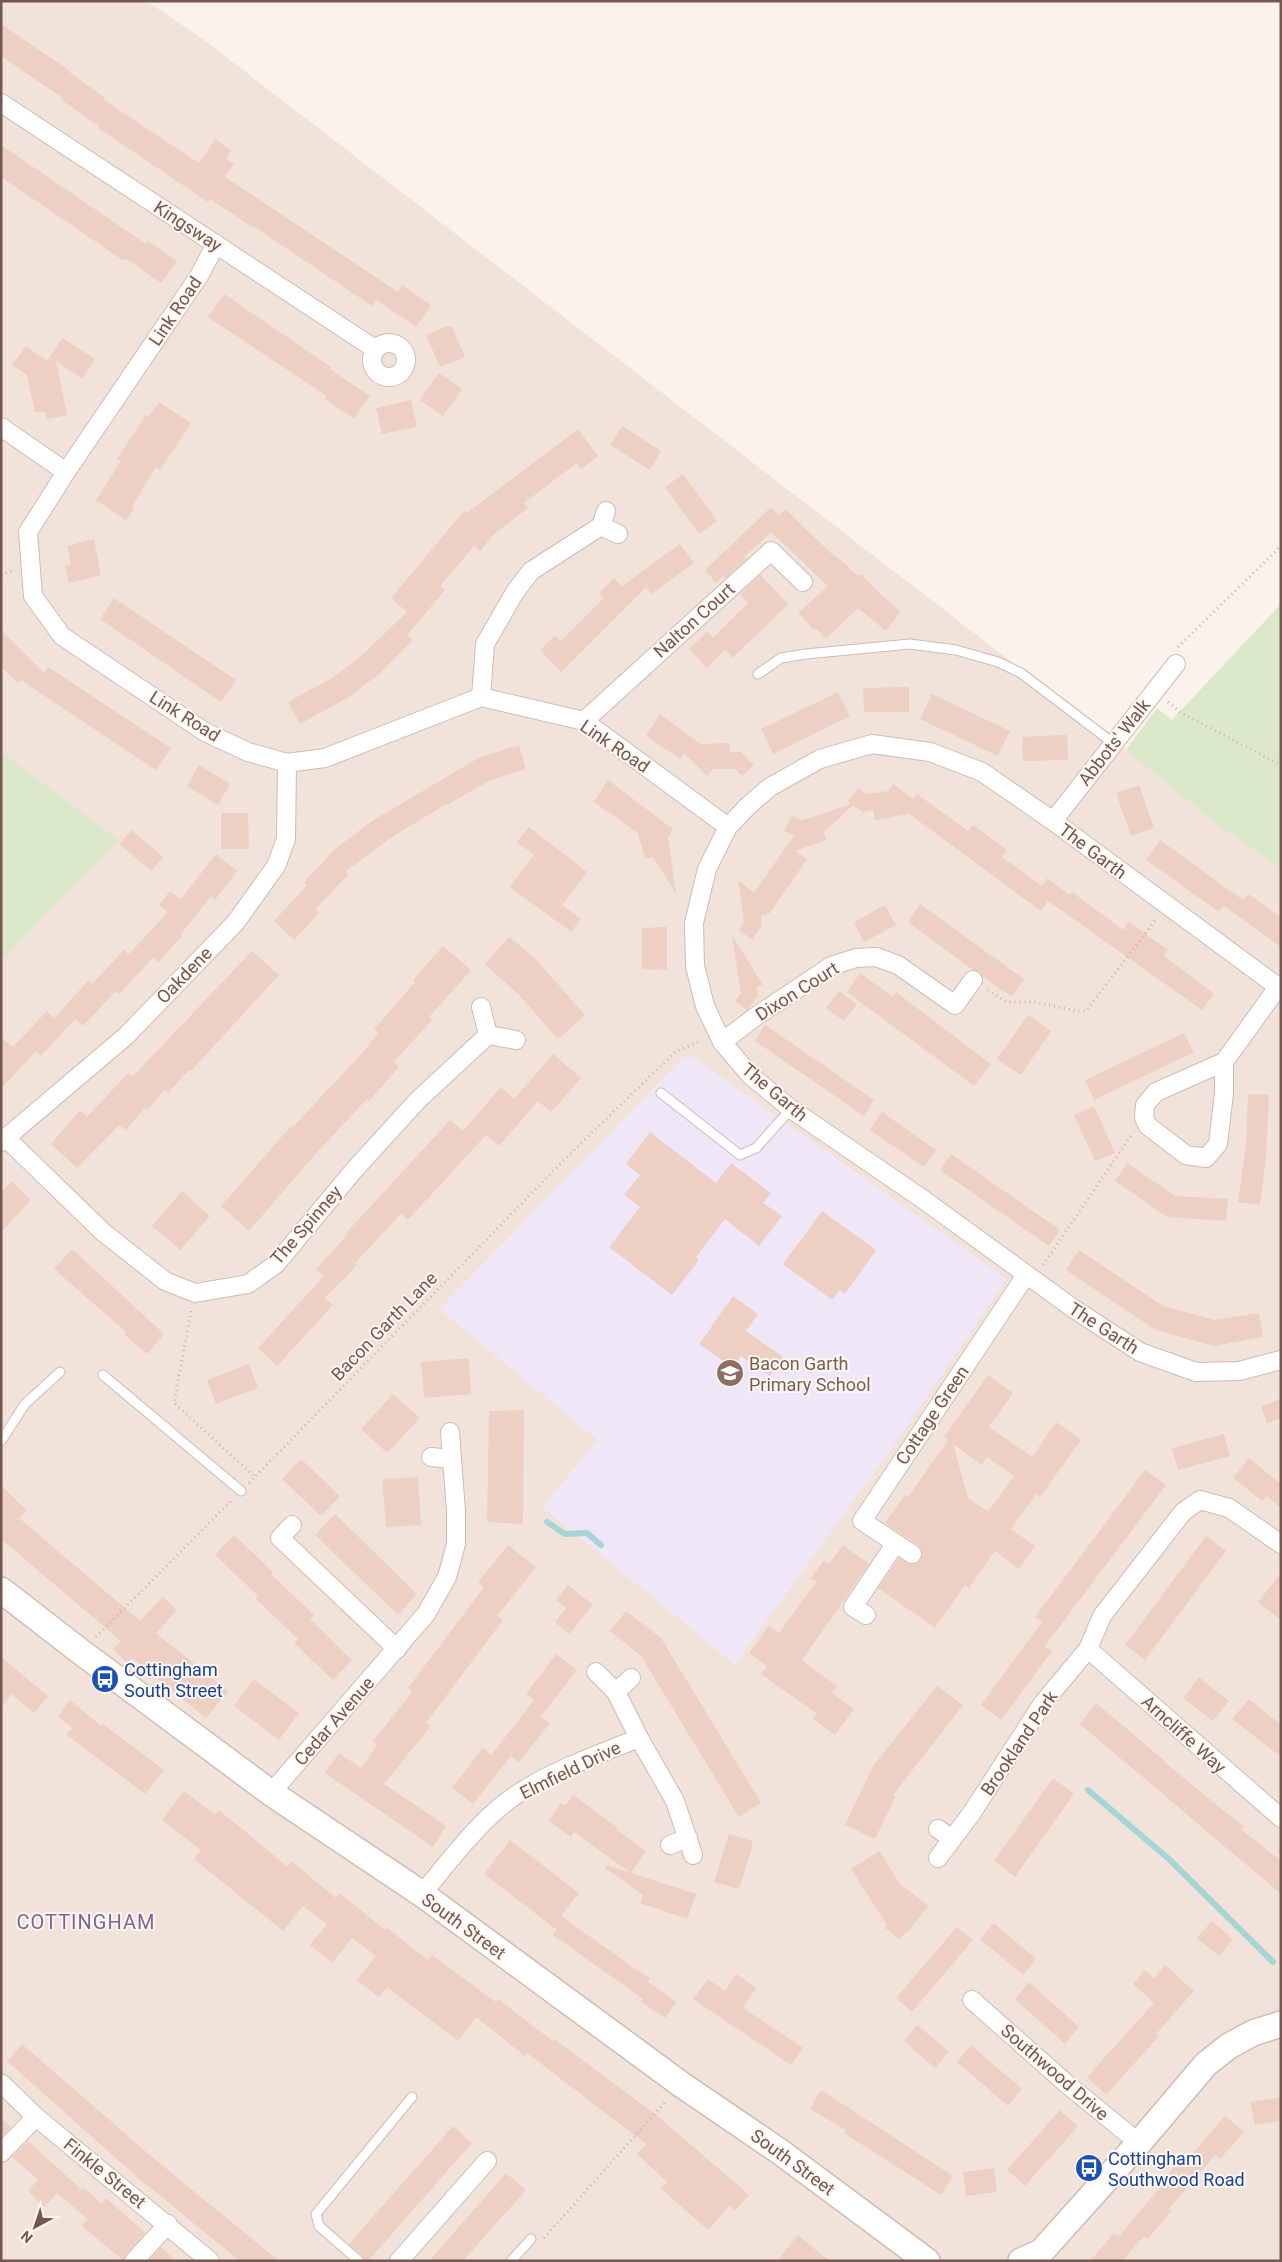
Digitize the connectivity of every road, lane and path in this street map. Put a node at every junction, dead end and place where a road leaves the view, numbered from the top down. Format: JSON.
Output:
{"nodes":[{"id":1,"x":1,"y":103,"type":"edge"},
{"id":2,"x":216,"y":244,"type":"junction"},
{"id":3,"x":375,"y":349,"type":"dead end"},
{"id":4,"x":1,"y":428,"type":"edge"},
{"id":5,"x":66,"y":472,"type":"junction"},
{"id":6,"x":618,"y":534,"type":"dead end"},
{"id":7,"x":1281,"y":546,"type":"edge"},
{"id":8,"x":803,"y":582,"type":"dead end"},
{"id":9,"x":1176,"y":664,"type":"joint"},
{"id":10,"x":758,"y":674,"type":"dead end"},
{"id":11,"x":1154,"y":692,"type":"junction"},
{"id":12,"x":481,"y":697,"type":"junction"},
{"id":13,"x":584,"y":720,"type":"junction"},
{"id":14,"x":1114,"y":743,"type":"junction"},
{"id":15,"x":288,"y":762,"type":"junction"},
{"id":16,"x":1281,"y":765,"type":"edge"},
{"id":17,"x":1053,"y":821,"type":"junction"},
{"id":18,"x":728,"y":827,"type":"junction"},
{"id":19,"x":1166,"y":906,"type":"junction"},
{"id":20,"x":973,"y":980,"type":"joint"},
{"id":21,"x":1279,"y":988,"type":"edge"},
{"id":22,"x":480,"y":1007,"type":"dead end"},
{"id":23,"x":488,"y":1035,"type":"junction"},
{"id":24,"x":720,"y":1038,"type":"junction"},
{"id":25,"x":516,"y":1040,"type":"dead end"},
{"id":26,"x":1224,"y":1062,"type":"junction"},
{"id":27,"x":661,"y":1094,"type":"dead end"},
{"id":28,"x":791,"y":1109,"type":"junction"},
{"id":29,"x":1148,"y":1126,"type":"junction"},
{"id":30,"x":4,"y":1140,"type":"edge"},
{"id":31,"x":1029,"y":1277,"type":"junction"},
{"id":32,"x":195,"y":1293,"type":"junction"},
{"id":33,"x":1281,"y":1360,"type":"edge"},
{"id":34,"x":60,"y":1372,"type":"dead end"},
{"id":35,"x":103,"y":1375,"type":"dead end"},
{"id":36,"x":450,"y":1432,"type":"dead end"},
{"id":37,"x":1,"y":1441,"type":"edge"},
{"id":38,"x":431,"y":1457,"type":"dead end"},
{"id":39,"x":452,"y":1459,"type":"junction"},
{"id":40,"x":255,"y":1477,"type":"junction"},
{"id":41,"x":241,"y":1491,"type":"junction"},
{"id":42,"x":292,"y":1525,"type":"dead end"},
{"id":43,"x":896,"y":1544,"type":"junction"},
{"id":44,"x":1281,"y":1544,"type":"edge"},
{"id":45,"x":912,"y":1554,"type":"dead end"},
{"id":46,"x":1,"y":1590,"type":"edge"},
{"id":47,"x":866,"y":1615,"type":"dead end"},
{"id":48,"x":397,"y":1649,"type":"junction"},
{"id":49,"x":1088,"y":1649,"type":"junction"},
{"id":50,"x":81,"y":1652,"type":"junction"},
{"id":51,"x":596,"y":1672,"type":"dead end"},
{"id":52,"x":631,"y":1678,"type":"dead end"},
{"id":53,"x":616,"y":1692,"type":"junction"},
{"id":54,"x":639,"y":1738,"type":"junction"},
{"id":55,"x":271,"y":1793,"type":"junction"},
{"id":56,"x":1281,"y":1818,"type":"edge"},
{"id":57,"x":938,"y":1829,"type":"dead end"},
{"id":58,"x":952,"y":1839,"type":"junction"},
{"id":59,"x":670,"y":1845,"type":"dead end"},
{"id":60,"x":938,"y":1858,"type":"dead end"},
{"id":61,"x":422,"y":1894,"type":"junction"},
{"id":62,"x":972,"y":2000,"type":"dead end"},
{"id":63,"x":1281,"y":2024,"type":"edge"},
{"id":64,"x":1,"y":2083,"type":"edge"},
{"id":65,"x":682,"y":2085,"type":"junction"},
{"id":66,"x":412,"y":2097,"type":"dead end"},
{"id":67,"x":36,"y":2117,"type":"junction"},
{"id":68,"x":1139,"y":2143,"type":"junction"},
{"id":69,"x":1,"y":2153,"type":"edge"},
{"id":70,"x":487,"y":2161,"type":"dead end"},
{"id":71,"x":168,"y":2224,"type":"junction"},
{"id":72,"x":531,"y":2239,"type":"dead end"},
{"id":73,"x":543,"y":2239,"type":"dead end"},
{"id":74,"x":134,"y":2261,"type":"edge"},
{"id":75,"x":210,"y":2261,"type":"edge"},
{"id":76,"x":359,"y":2261,"type":"edge"},
{"id":77,"x":399,"y":2261,"type":"edge"},
{"id":78,"x":511,"y":2261,"type":"edge"},
{"id":79,"x":927,"y":2261,"type":"edge"},
{"id":80,"x":1022,"y":2261,"type":"edge"}],
"edges":[{"from":1,"to":2,"type":"street","name":"Kingsway"},
{"from":2,"to":3,"type":"street","name":"Kingsway"},
{"from":2,"to":5,"type":"street","name":"Link Road"},
{"from":4,"to":5,"type":"street"},
{"from":5,"to":15,"type":"street","name":"Link Road"},
{"from":6,"to":12,"type":"street"},
{"from":7,"to":9,"type":"path"},
{"from":8,"to":13,"type":"street","name":"Nalton Court"},
{"from":9,"to":11,"type":"street","name":"Abbots' Walk"},
{"from":10,"to":14,"type":"lane"},
{"from":11,"to":14,"type":"street","name":"Abbots' Walk"},
{"from":11,"to":16,"type":"path"},
{"from":12,"to":13,"type":"street","name":"Link Road"},
{"from":12,"to":15,"type":"street","name":"Link Road"},
{"from":13,"to":18,"type":"street","name":"Link Road"},
{"from":14,"to":17,"type":"street","name":"Abbots' Walk"},
{"from":15,"to":30,"type":"street","name":"Oakdene"},
{"from":17,"to":18,"type":"street","name":"The Garth"},
{"from":17,"to":19,"type":"street","name":"The Garth"},
{"from":18,"to":24,"type":"street","name":"The Garth"},
{"from":19,"to":20,"type":"path"},
{"from":19,"to":21,"type":"street","name":"The Garth"},
{"from":20,"to":24,"type":"street","name":"Dixon Court"},
{"from":21,"to":26,"type":"street"},
{"from":22,"to":23,"type":"street"},
{"from":23,"to":25,"type":"street"},
{"from":23,"to":32,"type":"street","name":"The Spinney"},
{"from":24,"to":28,"type":"street","name":"The Garth"},
{"from":24,"to":40,"type":"path","name":"Bacon Garth Lane"},
{"from":26,"to":29,"type":"street"},
{"from":26,"to":29,"type":"street"},
{"from":27,"to":28,"type":"lane"},
{"from":28,"to":31,"type":"street","name":"The Garth"},
{"from":29,"to":31,"type":"path"},
{"from":30,"to":32,"type":"street"},
{"from":31,"to":33,"type":"street","name":"The Garth"},
{"from":31,"to":43,"type":"street","name":"Cottage Green"},
{"from":32,"to":40,"type":"path"},
{"from":34,"to":37,"type":"lane"},
{"from":35,"to":41,"type":"lane"},
{"from":36,"to":39,"type":"street","name":"Cedar Avenue"},
{"from":38,"to":39,"type":"street"},
{"from":39,"to":48,"type":"street","name":"Cedar Avenue"},
{"from":40,"to":41,"type":"path","name":"Bacon Garth Lane"},
{"from":41,"to":50,"type":"path","name":"Bacon Garth Lane"},
{"from":42,"to":48,"type":"street"},
{"from":43,"to":45,"type":"street","name":"Cottage Green"},
{"from":43,"to":47,"type":"street"},
{"from":44,"to":49,"type":"street","name":"Brookland Park"},
{"from":46,"to":50,"type":"main road","name":"South Street"},
{"from":48,"to":55,"type":"street","name":"Cedar Avenue"},
{"from":49,"to":56,"type":"street","name":"Arncliffe Way"},
{"from":49,"to":58,"type":"street","name":"Brookland Park"},
{"from":50,"to":55,"type":"main road","name":"South Street"},
{"from":51,"to":53,"type":"street","name":"Elmfield Drive"},
{"from":52,"to":53,"type":"street"},
{"from":53,"to":54,"type":"street","name":"Elmfield Drive"},
{"from":54,"to":59,"type":"street","name":"Elmfield Drive"},
{"from":54,"to":61,"type":"street","name":"Elmfield Drive"},
{"from":55,"to":61,"type":"main road","name":"South Street"},
{"from":57,"to":58,"type":"street"},
{"from":58,"to":60,"type":"street","name":"Brookland Park"},
{"from":61,"to":65,"type":"main road","name":"South Street"},
{"from":62,"to":68,"type":"street","name":"Southwood Drive"},
{"from":63,"to":68,"type":"main road"},
{"from":64,"to":67,"type":"street","name":"Finkle Street"},
{"from":65,"to":73,"type":"path"},
{"from":65,"to":79,"type":"main road","name":"South Street"},
{"from":66,"to":76,"type":"lane"},
{"from":67,"to":69,"type":"street"},
{"from":67,"to":71,"type":"street","name":"Finkle Street"},
{"from":68,"to":80,"type":"main road"},
{"from":70,"to":77,"type":"street"},
{"from":71,"to":74,"type":"street"},
{"from":71,"to":75,"type":"street","name":"Finkle Street"},
{"from":72,"to":78,"type":"lane"}]}
